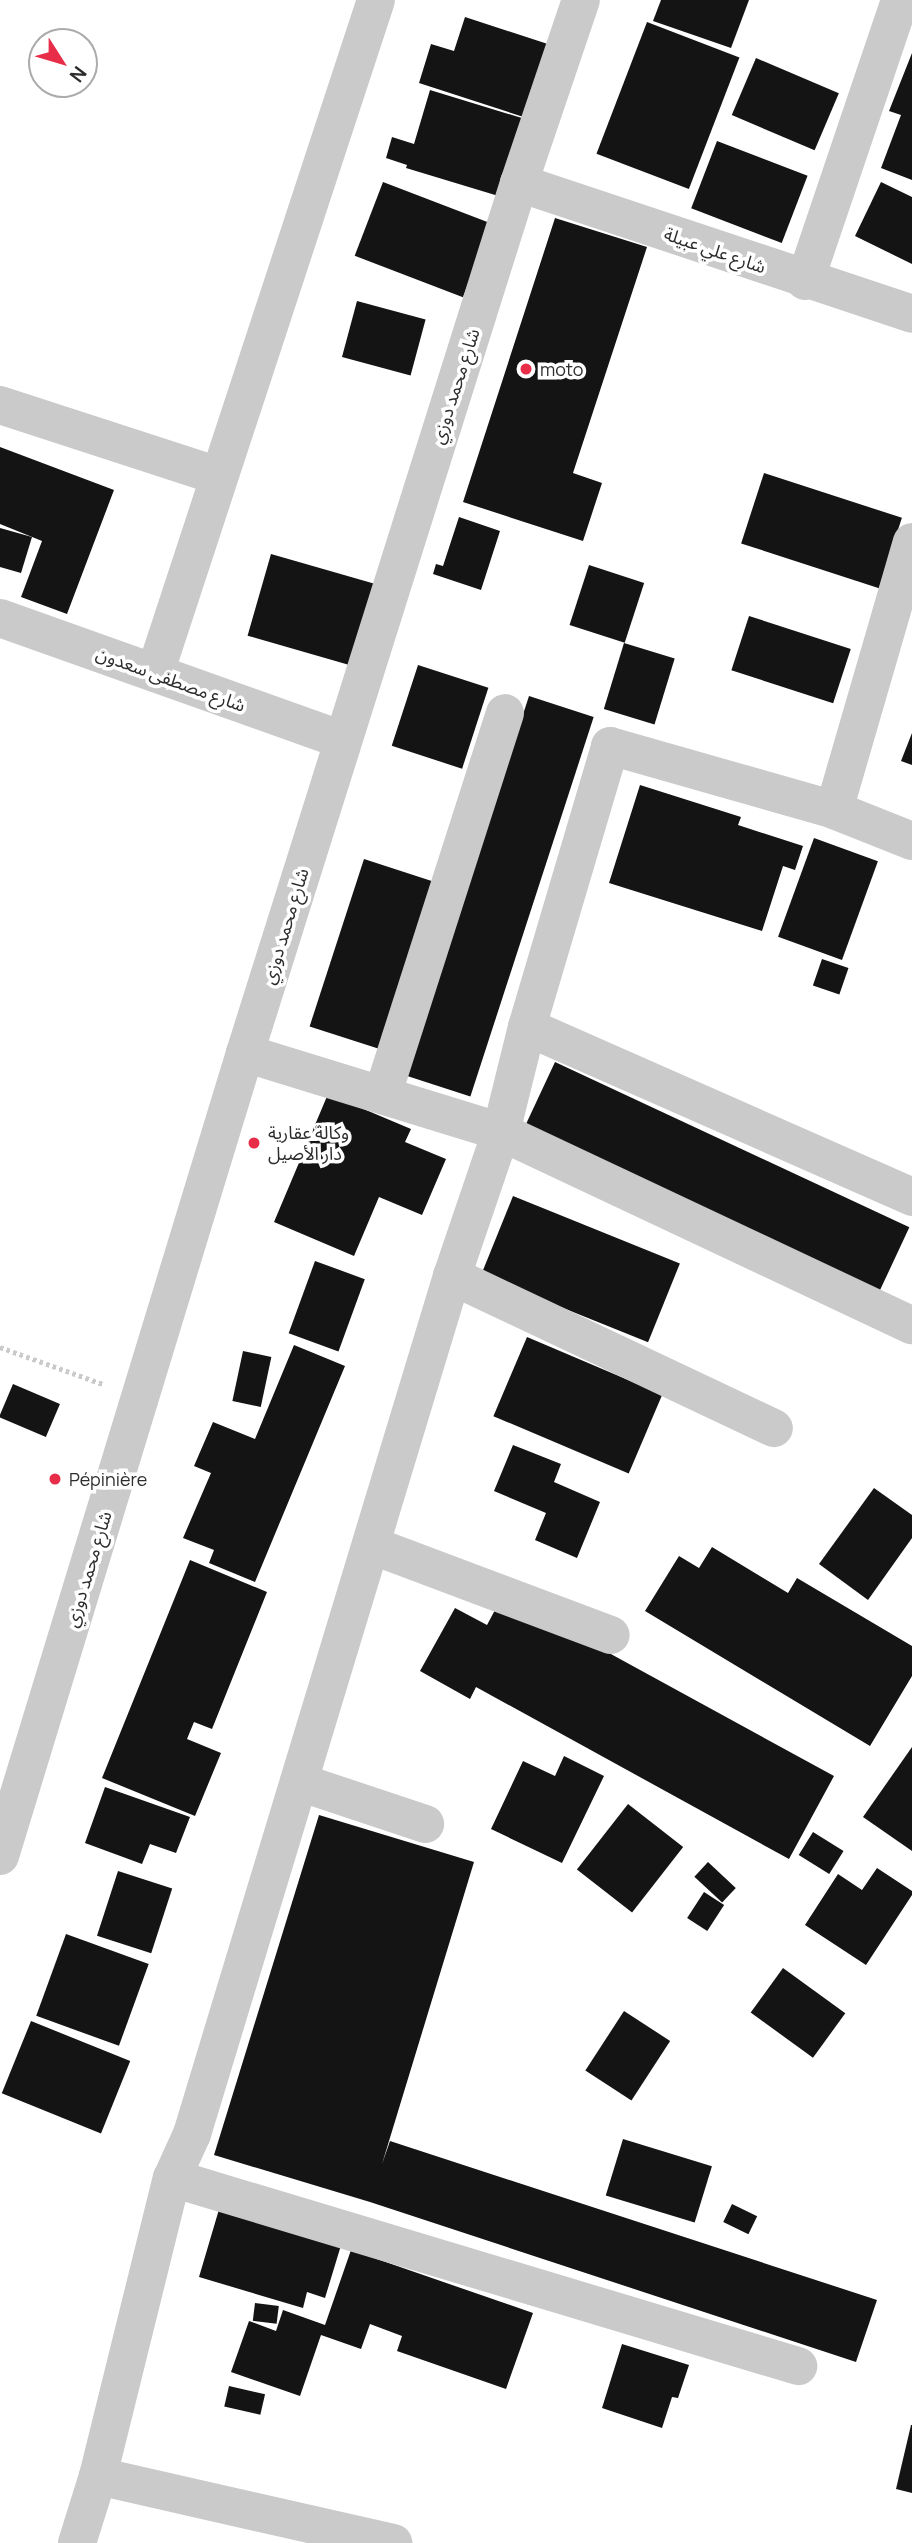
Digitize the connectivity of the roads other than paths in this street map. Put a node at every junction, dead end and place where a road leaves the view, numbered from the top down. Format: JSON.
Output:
{"nodes":[{"id":1,"x":376,"y":0,"type":"edge"},
{"id":2,"x":581,"y":0,"type":"edge"},
{"id":3,"x":900,"y":0,"type":"edge"},
{"id":4,"x":519,"y":183,"type":"junction"},
{"id":5,"x":806,"y":281,"type":"junction"},
{"id":6,"x":912,"y":314,"type":"edge"},
{"id":7,"x":0,"y":405,"type":"edge"},
{"id":8,"x":219,"y":476,"type":"junction"},
{"id":9,"x":912,"y":542,"type":"edge"},
{"id":10,"x":0,"y":618,"type":"edge"},
{"id":11,"x":155,"y":673,"type":"junction"},
{"id":12,"x":505,"y":713,"type":"dead end"},
{"id":13,"x":343,"y":740,"type":"junction"},
{"id":14,"x":834,"y":810,"type":"junction"},
{"id":15,"x":912,"y":841,"type":"edge"},
{"id":16,"x":527,"y":1027,"type":"junction"},
{"id":17,"x":245,"y":1053,"type":"junction"},
{"id":18,"x":383,"y":1093,"type":"junction"},
{"id":19,"x":501,"y":1132,"type":"junction"},
{"id":20,"x":912,"y":1197,"type":"edge"},
{"id":21,"x":452,"y":1276,"type":"junction"},
{"id":22,"x":912,"y":1325,"type":"edge"},
{"id":23,"x":774,"y":1428,"type":"dead end"},
{"id":24,"x":370,"y":1545,"type":"junction"},
{"id":25,"x":611,"y":1634,"type":"dead end"},
{"id":26,"x":299,"y":1782,"type":"junction"},
{"id":27,"x":425,"y":1824,"type":"dead end"},
{"id":28,"x":0,"y":1856,"type":"edge"},
{"id":29,"x":172,"y":2178,"type":"junction"},
{"id":30,"x":798,"y":2366,"type":"dead end"},
{"id":31,"x":98,"y":2476,"type":"junction"},
{"id":32,"x":77,"y":2543,"type":"edge"},
{"id":33,"x":394,"y":2543,"type":"edge"}],
"edges":[{"from":1,"to":8,"type":"street"},
{"from":2,"to":4,"type":"street","name":"شارع محمد دوزي"},
{"from":3,"to":5,"type":"street"},
{"from":4,"to":5,"type":"street","name":"شارع علي عبيلة"},
{"from":4,"to":13,"type":"street","name":"شارع محمد دوزي"},
{"from":5,"to":6,"type":"street","name":"شارع علي عبيلة"},
{"from":7,"to":8,"type":"street"},
{"from":8,"to":11,"type":"street"},
{"from":9,"to":14,"type":"street"},
{"from":10,"to":11,"type":"street","name":"شارع مصطفى سعدون"},
{"from":11,"to":13,"type":"street","name":"شارع مصطفى سعدون"},
{"from":12,"to":18,"type":"street"},
{"from":13,"to":17,"type":"street","name":"شارع محمد دوزي"},
{"from":14,"to":15,"type":"street"},
{"from":14,"to":16,"type":"street"},
{"from":16,"to":19,"type":"street"},
{"from":16,"to":20,"type":"street"},
{"from":17,"to":18,"type":"street"},
{"from":17,"to":28,"type":"street","name":"شارع محمد دوزي"},
{"from":18,"to":19,"type":"street"},
{"from":19,"to":21,"type":"street"},
{"from":19,"to":22,"type":"street"},
{"from":21,"to":23,"type":"street"},
{"from":21,"to":24,"type":"street"},
{"from":24,"to":25,"type":"street"},
{"from":24,"to":26,"type":"street"},
{"from":26,"to":27,"type":"street"},
{"from":26,"to":29,"type":"street"},
{"from":29,"to":30,"type":"street"},
{"from":29,"to":31,"type":"street"},
{"from":31,"to":32,"type":"street"},
{"from":31,"to":33,"type":"street"}]}
